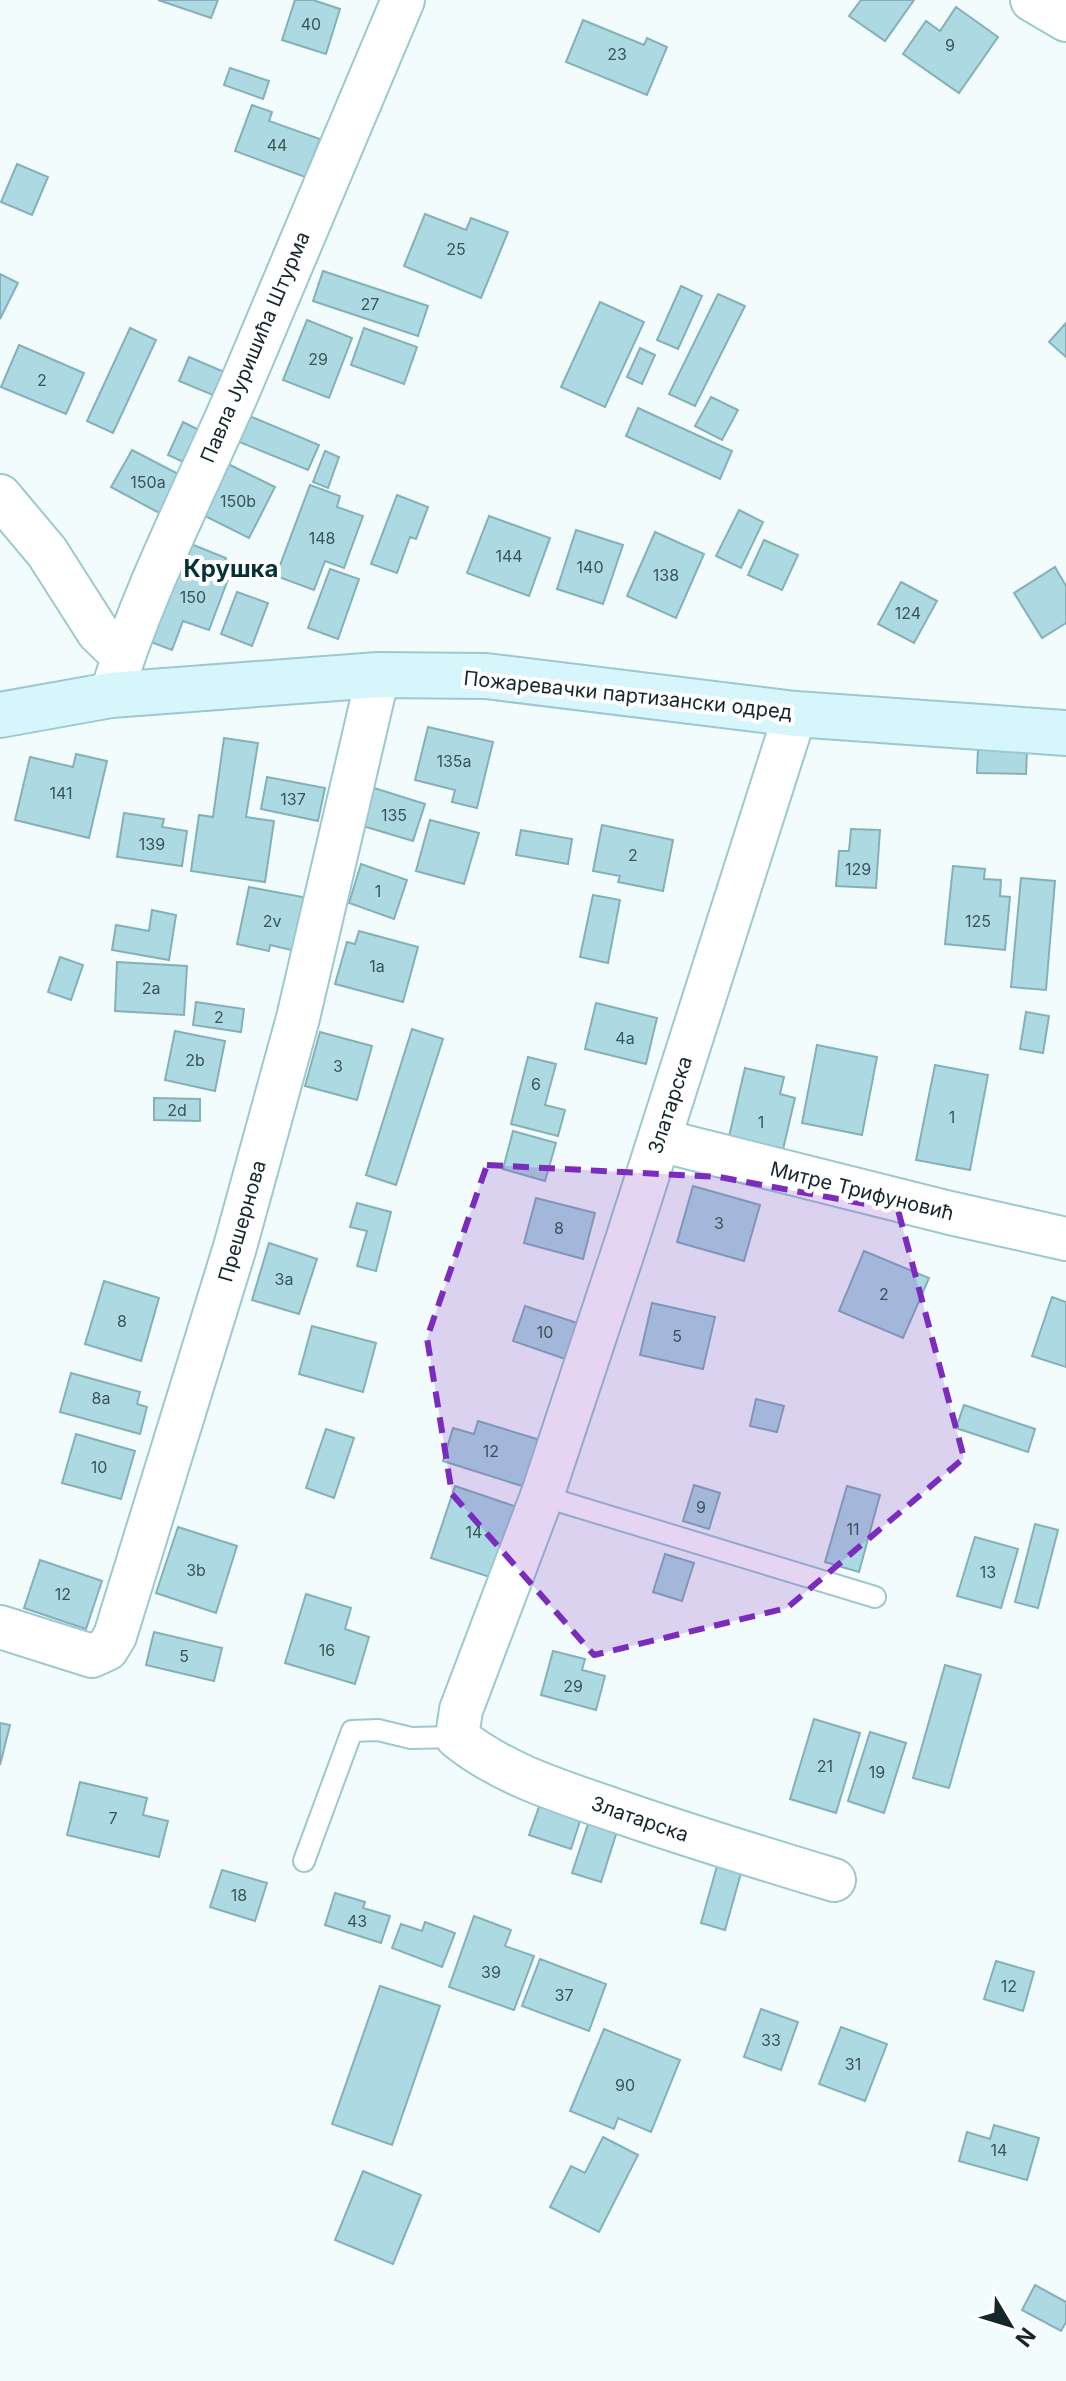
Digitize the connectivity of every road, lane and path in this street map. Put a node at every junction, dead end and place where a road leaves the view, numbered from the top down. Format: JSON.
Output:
{"nodes":[{"id":1,"x":403,"y":0,"type":"edge"},
{"id":2,"x":1032,"y":0,"type":"edge"},
{"id":3,"x":1066,"y":20,"type":"edge"},
{"id":4,"x":0,"y":496,"type":"edge"},
{"id":5,"x":378,"y":675,"type":"junction"},
{"id":6,"x":117,"y":676,"type":"junction"},
{"id":7,"x":795,"y":714,"type":"junction"},
{"id":8,"x":0,"y":715,"type":"edge"},
{"id":9,"x":1066,"y":733,"type":"edge"},
{"id":10,"x":659,"y":1140,"type":"junction"},
{"id":11,"x":1066,"y":1239,"type":"edge"},
{"id":12,"x":542,"y":1496,"type":"junction"},
{"id":13,"x":875,"y":1597,"type":"dead end"},
{"id":14,"x":0,"y":1627,"type":"edge"},
{"id":15,"x":457,"y":1737,"type":"junction"},
{"id":16,"x":304,"y":1861,"type":"dead end"},
{"id":17,"x":834,"y":1880,"type":"dead end"}],
"edges":[{"from":1,"to":6,"type":"street","name":"Павла Јуришића Штурма"},
{"from":2,"to":3,"type":"street"},
{"from":4,"to":6,"type":"street"},
{"from":5,"to":6,"type":"street","name":"Пожаревачки партизански одред"},
{"from":5,"to":7,"type":"street","name":"Пожаревачки партизански одред"},
{"from":5,"to":14,"type":"street","name":"Прешернова"},
{"from":6,"to":8,"type":"street","name":"Пожаревачки партизански одред"},
{"from":7,"to":9,"type":"street","name":"Пожаревачки партизански одред"},
{"from":7,"to":10,"type":"street","name":"Златарска"},
{"from":10,"to":11,"type":"street","name":"Митре Трифуновић"},
{"from":10,"to":12,"type":"street","name":"Златарска"},
{"from":12,"to":13,"type":"lane"},
{"from":12,"to":15,"type":"street","name":"Златарска"},
{"from":15,"to":16,"type":"lane"},
{"from":15,"to":17,"type":"street","name":"Златарска"}]}
